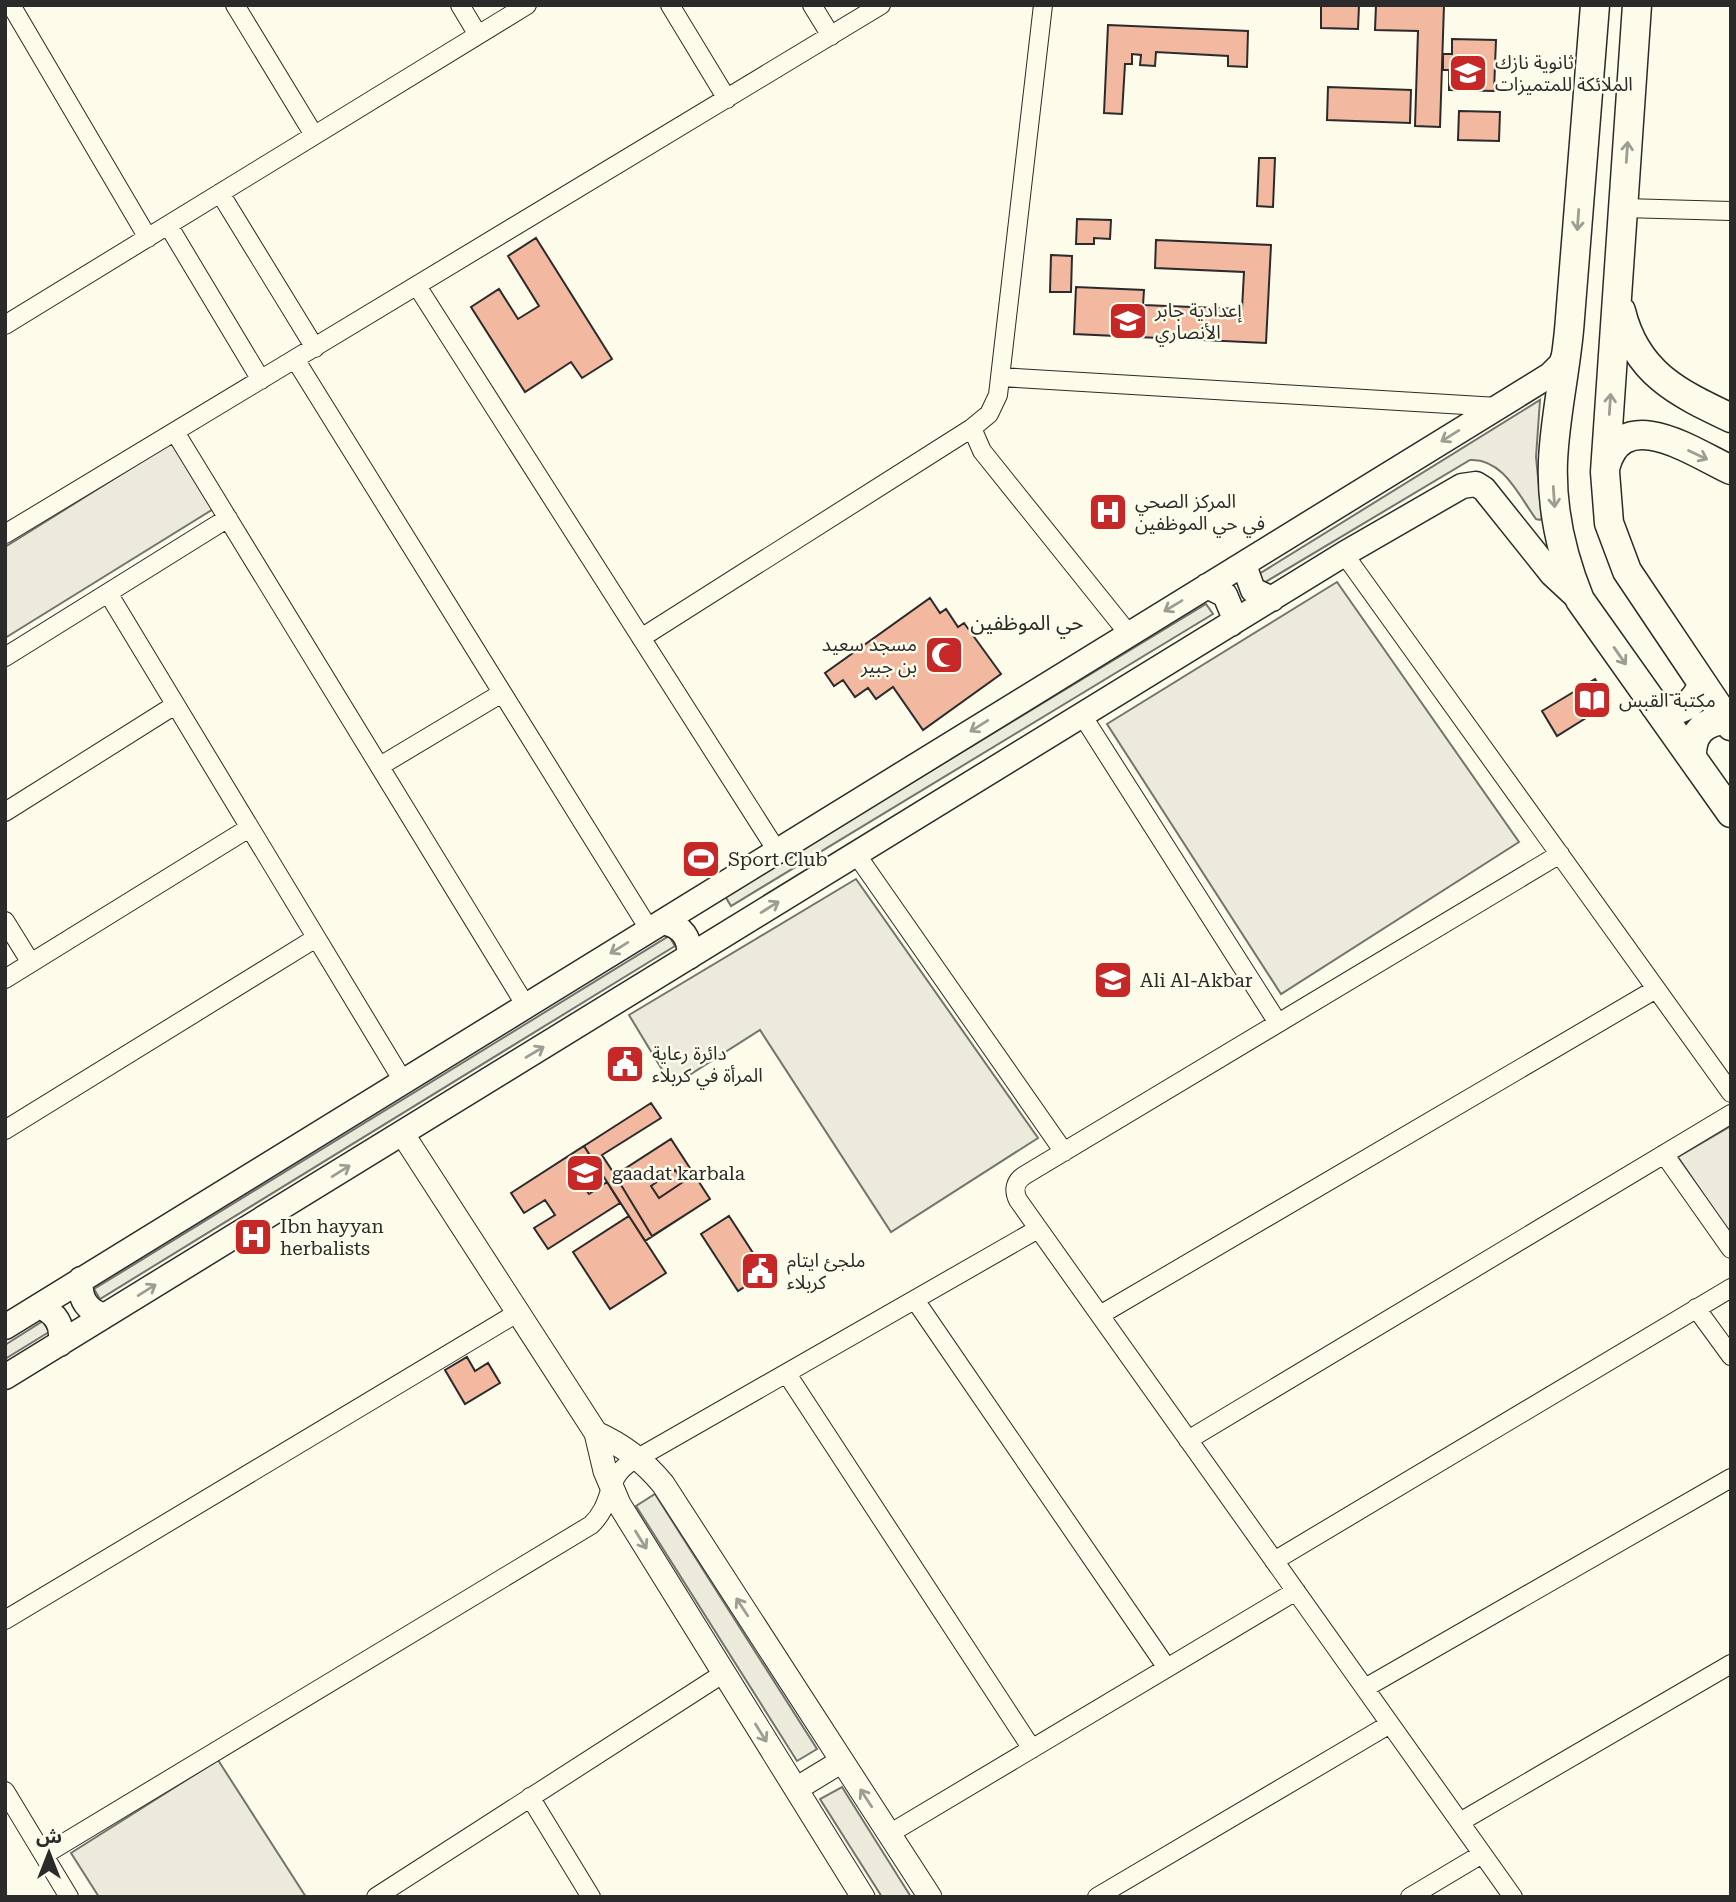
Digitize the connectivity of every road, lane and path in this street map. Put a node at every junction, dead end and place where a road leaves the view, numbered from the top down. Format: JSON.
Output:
{"nodes":[{"id":1,"x":11,"y":5,"type":"edge"},
{"id":2,"x":235,"y":5,"type":"edge"},
{"id":3,"x":460,"y":5,"type":"edge"},
{"id":4,"x":527,"y":5,"type":"edge"},
{"id":5,"x":670,"y":5,"type":"edge"},
{"id":6,"x":812,"y":5,"type":"edge"},
{"id":7,"x":881,"y":5,"type":"edge"},
{"id":8,"x":1043,"y":5,"type":"edge"},
{"id":9,"x":1595,"y":5,"type":"edge"},
{"id":10,"x":1637,"y":5,"type":"edge"},
{"id":11,"x":478,"y":35,"type":"junction"},
{"id":12,"x":831,"y":36,"type":"junction"},
{"id":13,"x":727,"y":99,"type":"junction"},
{"id":14,"x":314,"y":135,"type":"junction"},
{"id":15,"x":220,"y":193,"type":"junction"},
{"id":16,"x":1623,"y":208,"type":"junction"},
{"id":17,"x":1731,"y":211,"type":"edge"},
{"id":18,"x":168,"y":225,"type":"junction"},
{"id":19,"x":148,"y":238,"type":"junction"},
{"id":20,"x":417,"y":286,"type":"junction"},
{"id":21,"x":1618,"y":291,"type":"junction"},
{"id":22,"x":5,"y":325,"type":"edge"},
{"id":23,"x":1569,"y":339,"type":"junction"},
{"id":24,"x":314,"y":348,"type":"junction"},
{"id":25,"x":295,"y":359,"type":"junction"},
{"id":26,"x":1000,"y":377,"type":"junction"},
{"id":27,"x":261,"y":380,"type":"junction"},
{"id":28,"x":1498,"y":407,"type":"junction"},
{"id":29,"x":1731,"y":418,"type":"edge"},
{"id":30,"x":972,"y":428,"type":"junction"},
{"id":31,"x":175,"y":432,"type":"junction"},
{"id":32,"x":1731,"y":470,"type":"edge"},
{"id":33,"x":1605,"y":472,"type":"junction"},
{"id":34,"x":228,"y":518,"type":"junction"},
{"id":35,"x":5,"y":534,"type":"edge"},
{"id":36,"x":1345,"y":554,"type":"junction"},
{"id":37,"x":1248,"y":561,"type":"junction"},
{"id":38,"x":1207,"y":586,"type":"junction"},
{"id":39,"x":108,"y":593,"type":"junction"},
{"id":40,"x":1272,"y":599,"type":"junction"},
{"id":41,"x":1580,"y":600,"type":"junction"},
{"id":42,"x":1231,"y":624,"type":"junction"},
{"id":43,"x":1128,"y":633,"type":"junction"},
{"id":44,"x":641,"y":638,"type":"junction"},
{"id":45,"x":5,"y":657,"type":"edge"},
{"id":46,"x":1702,"y":685,"type":"junction"},
{"id":47,"x":502,"y":693,"type":"junction"},
{"id":48,"x":175,"y":705,"type":"junction"},
{"id":49,"x":1655,"y":706,"type":"junction"},
{"id":50,"x":1082,"y":715,"type":"junction"},
{"id":51,"x":1729,"y":723,"type":"edge"},
{"id":52,"x":1692,"y":758,"type":"junction"},
{"id":53,"x":380,"y":766,"type":"junction"},
{"id":54,"x":5,"y":812,"type":"edge"},
{"id":55,"x":1731,"y":813,"type":"edge"},
{"id":56,"x":249,"y":828,"type":"junction"},
{"id":57,"x":777,"y":851,"type":"junction"},
{"id":58,"x":856,"y":854,"type":"junction"},
{"id":59,"x":1560,"y":854,"type":"junction"},
{"id":60,"x":710,"y":893,"type":"junction"},
{"id":61,"x":5,"y":921,"type":"edge"},
{"id":62,"x":656,"y":926,"type":"junction"},
{"id":63,"x":730,"y":932,"type":"junction"},
{"id":64,"x":316,"y":938,"type":"junction"},
{"id":65,"x":689,"y":957,"type":"junction"},
{"id":66,"x":31,"y":963,"type":"junction"},
{"id":67,"x":5,"y":979,"type":"edge"},
{"id":68,"x":1656,"y":989,"type":"junction"},
{"id":69,"x":526,"y":1006,"type":"junction"},
{"id":70,"x":1278,"y":1023,"type":"junction"},
{"id":71,"x":403,"y":1082,"type":"junction"},
{"id":72,"x":1731,"y":1093,"type":"edge"},
{"id":73,"x":1731,"y":1114,"type":"edge"},
{"id":74,"x":5,"y":1130,"type":"edge"},
{"id":75,"x":402,"y":1133,"type":"junction"},
{"id":76,"x":1064,"y":1152,"type":"junction"},
{"id":77,"x":1664,"y":1154,"type":"junction"},
{"id":78,"x":1038,"y":1229,"type":"junction"},
{"id":79,"x":1731,"y":1249,"type":"edge"},
{"id":80,"x":81,"y":1279,"type":"junction"},
{"id":81,"x":1731,"y":1288,"type":"edge"},
{"id":82,"x":915,"y":1300,"type":"junction"},
{"id":83,"x":38,"y":1306,"type":"junction"},
{"id":84,"x":1696,"y":1308,"type":"junction"},
{"id":85,"x":517,"y":1313,"type":"junction"},
{"id":86,"x":1100,"y":1315,"type":"junction"},
{"id":87,"x":104,"y":1316,"type":"junction"},
{"id":88,"x":5,"y":1326,"type":"edge"},
{"id":89,"x":60,"y":1344,"type":"junction"},
{"id":90,"x":1731,"y":1356,"type":"edge"},
{"id":91,"x":787,"y":1374,"type":"junction"},
{"id":92,"x":5,"y":1377,"type":"edge"},
{"id":93,"x":596,"y":1433,"type":"junction"},
{"id":94,"x":1188,"y":1440,"type":"junction"},
{"id":95,"x":638,"y":1458,"type":"junction"},
{"id":96,"x":1731,"y":1478,"type":"edge"},
{"id":97,"x":611,"y":1488,"type":"junction"},
{"id":98,"x":1274,"y":1561,"type":"junction"},
{"id":99,"x":1296,"y":1591,"type":"junction"},
{"id":100,"x":5,"y":1620,"type":"edge"},
{"id":101,"x":1731,"y":1664,"type":"edge"},
{"id":102,"x":1167,"y":1668,"type":"junction"},
{"id":103,"x":724,"y":1673,"type":"junction"},
{"id":104,"x":1365,"y":1688,"type":"junction"},
{"id":105,"x":1390,"y":1724,"type":"junction"},
{"id":106,"x":1031,"y":1749,"type":"junction"},
{"id":107,"x":842,"y":1761,"type":"junction"},
{"id":108,"x":796,"y":1790,"type":"junction"},
{"id":109,"x":5,"y":1791,"type":"edge"},
{"id":110,"x":530,"y":1797,"type":"junction"},
{"id":111,"x":1460,"y":1822,"type":"junction"},
{"id":112,"x":889,"y":1834,"type":"junction"},
{"id":113,"x":1482,"y":1854,"type":"junction"},
{"id":114,"x":44,"y":1855,"type":"junction"},
{"id":115,"x":69,"y":1897,"type":"edge"},
{"id":116,"x":376,"y":1897,"type":"edge"},
{"id":117,"x":591,"y":1897,"type":"edge"},
{"id":118,"x":863,"y":1897,"type":"edge"},
{"id":119,"x":930,"y":1897,"type":"edge"},
{"id":120,"x":1097,"y":1897,"type":"edge"},
{"id":121,"x":1410,"y":1897,"type":"edge"},
{"id":122,"x":1513,"y":1897,"type":"edge"}],
"edges":[{"from":1,"to":19,"type":"street"},
{"from":2,"to":14,"type":"street"},
{"from":3,"to":11,"type":"street"},
{"from":4,"to":11,"type":"street"},
{"from":5,"to":13,"type":"street"},
{"from":6,"to":12,"type":"street"},
{"from":7,"to":12,"type":"street"},
{"from":8,"to":26,"type":"street"},
{"from":9,"to":23,"type":"main road","one_way":true},
{"from":16,"to":10,"type":"main road","one_way":true},
{"from":11,"to":14,"type":"street"},
{"from":12,"to":13,"type":"street"},
{"from":13,"to":20,"type":"street"},
{"from":14,"to":15,"type":"street"},
{"from":15,"to":18,"type":"street"},
{"from":15,"to":24,"type":"street"},
{"from":16,"to":17,"type":"street"},
{"from":16,"to":21,"type":"main road"},
{"from":18,"to":19,"type":"street"},
{"from":18,"to":27,"type":"street"},
{"from":19,"to":22,"type":"street"},
{"from":20,"to":24,"type":"street"},
{"from":20,"to":44,"type":"street"},
{"from":21,"to":29,"type":"main road"},
{"from":33,"to":21,"type":"main road","one_way":true},
{"from":23,"to":28,"type":"main road"},
{"from":23,"to":41,"type":"main road","one_way":true},
{"from":24,"to":25,"type":"street"},
{"from":25,"to":27,"type":"street"},
{"from":25,"to":47,"type":"street"},
{"from":26,"to":28,"type":"street"},
{"from":26,"to":30,"type":"street"},
{"from":27,"to":31,"type":"street"},
{"from":28,"to":37,"type":"main road","one_way":true},
{"from":30,"to":43,"type":"street"},
{"from":30,"to":44,"type":"street"},
{"from":31,"to":34,"type":"street"},
{"from":31,"to":35,"type":"street"},
{"from":33,"to":32,"type":"main road","one_way":true},
{"from":33,"to":46,"type":"main road"},
{"from":34,"to":39,"type":"street"},
{"from":34,"to":53,"type":"street"},
{"from":36,"to":40,"type":"main road"},
{"from":36,"to":41,"type":"main road"},
{"from":36,"to":59,"type":"street"},
{"from":37,"to":38,"type":"main road"},
{"from":37,"to":40,"type":"main road"},
{"from":38,"to":42,"type":"main road"},
{"from":38,"to":43,"type":"main road","one_way":true},
{"from":39,"to":45,"type":"street"},
{"from":39,"to":48,"type":"street"},
{"from":40,"to":42,"type":"main road"},
{"from":41,"to":49,"type":"main road","one_way":true},
{"from":42,"to":50,"type":"main road"},
{"from":43,"to":57,"type":"main road","one_way":true},
{"from":44,"to":57,"type":"street"},
{"from":46,"to":49,"type":"main road"},
{"from":46,"to":51,"type":"main road"},
{"from":47,"to":53,"type":"street"},
{"from":47,"to":62,"type":"street"},
{"from":48,"to":54,"type":"street"},
{"from":48,"to":56,"type":"street"},
{"from":49,"to":52,"type":"main road"},
{"from":50,"to":58,"type":"main road"},
{"from":50,"to":70,"type":"street"},
{"from":51,"to":52,"type":"main road"},
{"from":52,"to":55,"type":"main road"},
{"from":53,"to":69,"type":"street"},
{"from":56,"to":64,"type":"street"},
{"from":56,"to":66,"type":"street"},
{"from":57,"to":60,"type":"main road"},
{"from":63,"to":58,"type":"main road","one_way":true},
{"from":58,"to":76,"type":"street"},
{"from":59,"to":68,"type":"street"},
{"from":59,"to":70,"type":"street"},
{"from":60,"to":62,"type":"main road"},
{"from":60,"to":63,"type":"main road"},
{"from":61,"to":66,"type":"street"},
{"from":62,"to":65,"type":"main road"},
{"from":62,"to":69,"type":"main road","one_way":true},
{"from":63,"to":65,"type":"main road"},
{"from":64,"to":71,"type":"street"},
{"from":64,"to":74,"type":"street"},
{"from":75,"to":65,"type":"main road","one_way":true},
{"from":66,"to":67,"type":"street"},
{"from":68,"to":72,"type":"street"},
{"from":68,"to":86,"type":"street"},
{"from":69,"to":71,"type":"main road"},
{"from":70,"to":76,"type":"street"},
{"from":71,"to":80,"type":"main road"},
{"from":73,"to":77,"type":"street"},
{"from":75,"to":85,"type":"street"},
{"from":87,"to":75,"type":"main road","one_way":true},
{"from":76,"to":78,"type":"street"},
{"from":77,"to":79,"type":"street"},
{"from":77,"to":94,"type":"street"},
{"from":78,"to":82,"type":"street"},
{"from":78,"to":86,"type":"street"},
{"from":80,"to":83,"type":"main road"},
{"from":80,"to":87,"type":"main road"},
{"from":81,"to":84,"type":"street"},
{"from":82,"to":91,"type":"street"},
{"from":82,"to":102,"type":"street"},
{"from":83,"to":88,"type":"main road"},
{"from":83,"to":89,"type":"main road"},
{"from":84,"to":90,"type":"street"},
{"from":84,"to":98,"type":"street"},
{"from":85,"to":93,"type":"street"},
{"from":85,"to":100,"type":"street"},
{"from":86,"to":94,"type":"street"},
{"from":87,"to":89,"type":"main road"},
{"from":89,"to":92,"type":"main road"},
{"from":91,"to":95,"type":"street"},
{"from":91,"to":106,"type":"street"},
{"from":93,"to":95,"type":"street"},
{"from":93,"to":97,"type":"street"},
{"from":94,"to":98,"type":"street"},
{"from":95,"to":97,"type":"street"},
{"from":107,"to":95,"type":"street","one_way":true},
{"from":96,"to":104,"type":"street"},
{"from":97,"to":103,"type":"street","one_way":true},
{"from":97,"to":114,"type":"street"},
{"from":98,"to":99,"type":"street"},
{"from":99,"to":102,"type":"street"},
{"from":99,"to":104,"type":"street"},
{"from":101,"to":111,"type":"street"},
{"from":102,"to":106,"type":"street"},
{"from":103,"to":108,"type":"street","one_way":true},
{"from":103,"to":110,"type":"street"},
{"from":104,"to":105,"type":"street"},
{"from":105,"to":111,"type":"street"},
{"from":105,"to":120,"type":"street"},
{"from":106,"to":112,"type":"street"},
{"from":107,"to":108,"type":"street"},
{"from":112,"to":107,"type":"street","one_way":true},
{"from":108,"to":118,"type":"street"},
{"from":109,"to":114,"type":"street"},
{"from":110,"to":116,"type":"street"},
{"from":110,"to":117,"type":"street"},
{"from":111,"to":113,"type":"street"},
{"from":112,"to":119,"type":"street"},
{"from":113,"to":121,"type":"street"},
{"from":113,"to":122,"type":"street"},
{"from":114,"to":115,"type":"street"}]}
